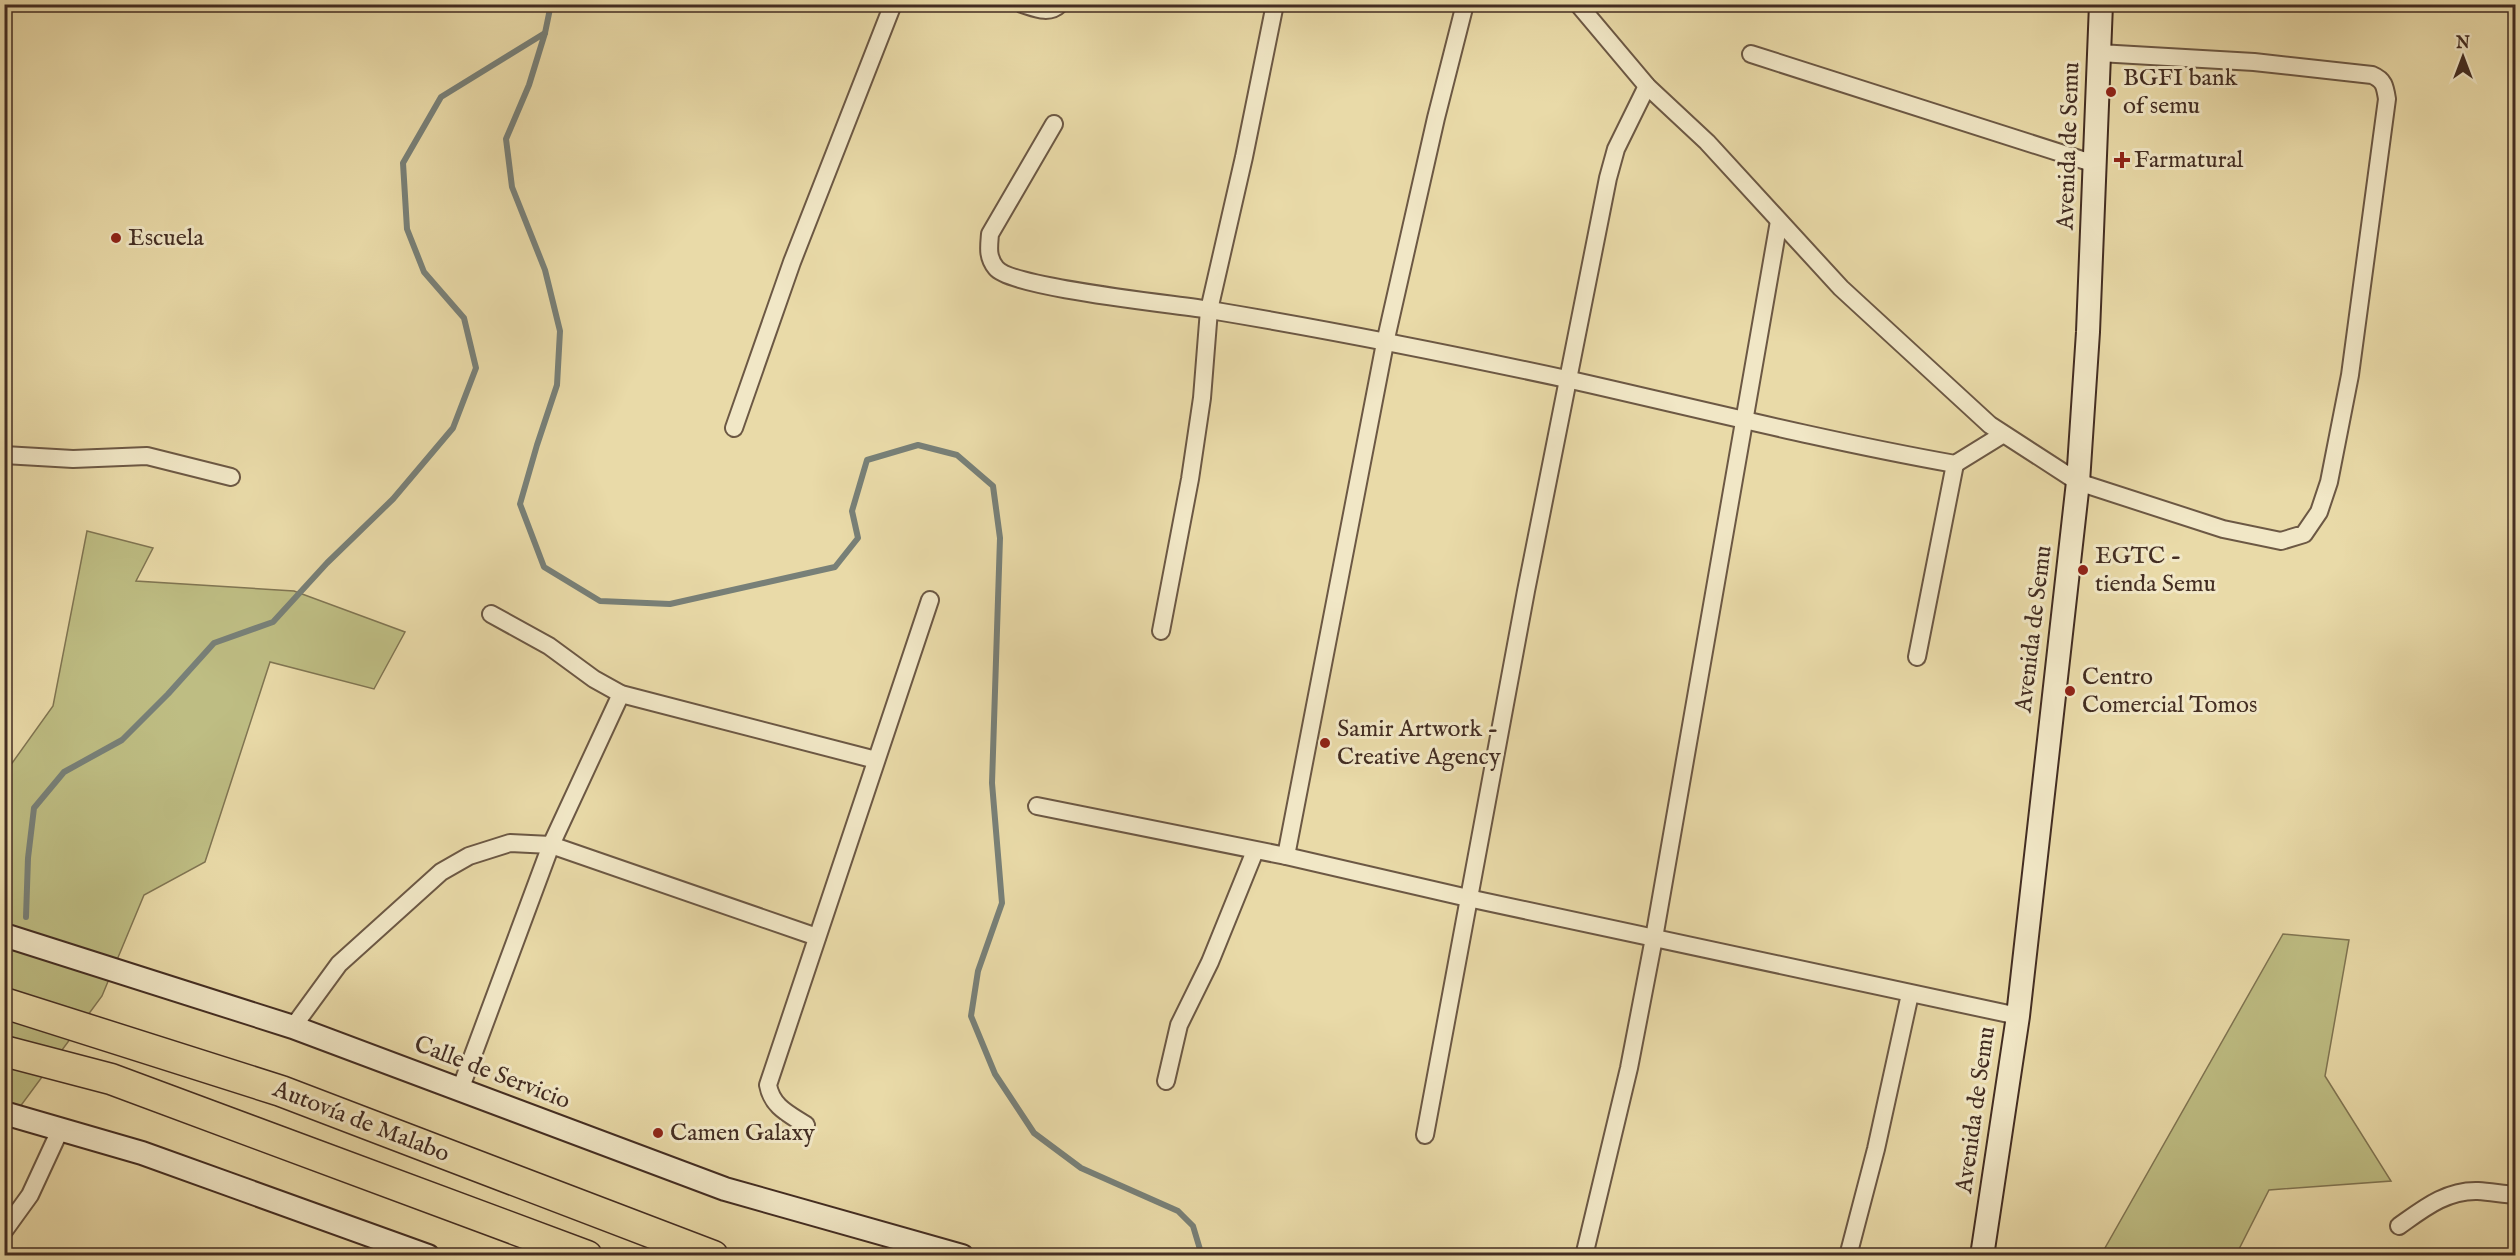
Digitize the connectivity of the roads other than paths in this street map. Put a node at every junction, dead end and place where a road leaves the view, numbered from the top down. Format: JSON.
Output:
{"nodes":[{"id":1,"x":893,"y":4,"type":"edge"},
{"id":2,"x":1022,"y":4,"type":"edge"},
{"id":3,"x":1060,"y":4,"type":"edge"},
{"id":4,"x":1275,"y":4,"type":"edge"},
{"id":5,"x":1465,"y":4,"type":"edge"},
{"id":6,"x":1578,"y":4,"type":"edge"},
{"id":7,"x":2101,"y":4,"type":"edge"},
{"id":8,"x":2099,"y":53,"type":"junction"},
{"id":9,"x":1752,"y":54,"type":"dead end"},
{"id":10,"x":1647,"y":86,"type":"junction"},
{"id":11,"x":1054,"y":124,"type":"dead end"},
{"id":12,"x":2095,"y":164,"type":"junction"},
{"id":13,"x":1779,"y":221,"type":"junction"},
{"id":14,"x":1209,"y":310,"type":"junction"},
{"id":15,"x":1385,"y":344,"type":"junction"},
{"id":16,"x":1568,"y":380,"type":"junction"},
{"id":17,"x":1744,"y":420,"type":"junction"},
{"id":18,"x":734,"y":429,"type":"dead end"},
{"id":19,"x":2002,"y":435,"type":"junction"},
{"id":20,"x":4,"y":455,"type":"edge"},
{"id":21,"x":1955,"y":464,"type":"junction"},
{"id":22,"x":231,"y":477,"type":"dead end"},
{"id":23,"x":2078,"y":482,"type":"junction"},
{"id":24,"x":930,"y":600,"type":"dead end"},
{"id":25,"x":491,"y":614,"type":"dead end"},
{"id":26,"x":1161,"y":631,"type":"dead end"},
{"id":27,"x":1917,"y":657,"type":"dead end"},
{"id":28,"x":621,"y":694,"type":"junction"},
{"id":29,"x":876,"y":760,"type":"junction"},
{"id":30,"x":1037,"y":806,"type":"dead end"},
{"id":31,"x":551,"y":845,"type":"junction"},
{"id":32,"x":1255,"y":851,"type":"junction"},
{"id":33,"x":1286,"y":856,"type":"junction"},
{"id":34,"x":1468,"y":898,"type":"junction"},
{"id":35,"x":4,"y":935,"type":"edge"},
{"id":36,"x":817,"y":937,"type":"junction"},
{"id":37,"x":1654,"y":938,"type":"junction"},
{"id":38,"x":1910,"y":994,"type":"junction"},
{"id":39,"x":4,"y":1003,"type":"edge"},
{"id":40,"x":2018,"y":1016,"type":"junction"},
{"id":41,"x":293,"y":1027,"type":"junction"},
{"id":42,"x":4,"y":1051,"type":"edge"},
{"id":43,"x":1166,"y":1081,"type":"dead end"},
{"id":44,"x":460,"y":1090,"type":"junction"},
{"id":45,"x":4,"y":1113,"type":"edge"},
{"id":46,"x":806,"y":1125,"type":"dead end"},
{"id":47,"x":61,"y":1128,"type":"junction"},
{"id":48,"x":1425,"y":1135,"type":"dead end"},
{"id":49,"x":2516,"y":1195,"type":"edge"},
{"id":50,"x":2399,"y":1226,"type":"dead end"},
{"id":51,"x":4,"y":1232,"type":"edge"},
{"id":52,"x":428,"y":1256,"type":"edge"},
{"id":53,"x":587,"y":1256,"type":"edge"},
{"id":54,"x":712,"y":1256,"type":"edge"},
{"id":55,"x":962,"y":1256,"type":"edge"},
{"id":56,"x":1584,"y":1256,"type":"edge"},
{"id":57,"x":1848,"y":1256,"type":"edge"},
{"id":58,"x":1982,"y":1256,"type":"edge"}],
"edges":[{"from":1,"to":18,"type":"street"},
{"from":2,"to":3,"type":"street"},
{"from":4,"to":14,"type":"street"},
{"from":5,"to":15,"type":"street"},
{"from":6,"to":10,"type":"street"},
{"from":7,"to":8,"type":"street","name":"Avenida de Semu"},
{"from":8,"to":12,"type":"street","name":"Avenida de Semu"},
{"from":8,"to":23,"type":"street"},
{"from":9,"to":12,"type":"street"},
{"from":10,"to":13,"type":"street"},
{"from":10,"to":16,"type":"street"},
{"from":11,"to":14,"type":"street"},
{"from":12,"to":23,"type":"street","name":"Avenida de Semu"},
{"from":13,"to":17,"type":"street"},
{"from":13,"to":19,"type":"street"},
{"from":14,"to":15,"type":"street"},
{"from":14,"to":26,"type":"street"},
{"from":15,"to":16,"type":"street"},
{"from":15,"to":33,"type":"street"},
{"from":16,"to":17,"type":"street"},
{"from":16,"to":34,"type":"street"},
{"from":17,"to":21,"type":"street"},
{"from":17,"to":37,"type":"street"},
{"from":19,"to":21,"type":"street"},
{"from":19,"to":23,"type":"street"},
{"from":20,"to":22,"type":"street"},
{"from":21,"to":27,"type":"street"},
{"from":23,"to":40,"type":"street","name":"Avenida de Semu"},
{"from":24,"to":29,"type":"street"},
{"from":25,"to":28,"type":"street"},
{"from":28,"to":29,"type":"street"},
{"from":28,"to":31,"type":"street"},
{"from":29,"to":36,"type":"street"},
{"from":30,"to":32,"type":"street"},
{"from":31,"to":36,"type":"street"},
{"from":31,"to":41,"type":"street"},
{"from":31,"to":44,"type":"street"},
{"from":32,"to":33,"type":"street"},
{"from":32,"to":43,"type":"street"},
{"from":33,"to":34,"type":"street"},
{"from":34,"to":37,"type":"street"},
{"from":34,"to":48,"type":"street"},
{"from":35,"to":41,"type":"street","name":"Calle de Servicio"},
{"from":36,"to":46,"type":"street"},
{"from":37,"to":38,"type":"street"},
{"from":37,"to":56,"type":"street"},
{"from":38,"to":40,"type":"street"},
{"from":38,"to":57,"type":"street"},
{"from":39,"to":54,"type":"highway","name":"Autovía de Malabo"},
{"from":40,"to":58,"type":"street","name":"Avenida de Semu"},
{"from":41,"to":44,"type":"street","name":"Calle de Servicio"},
{"from":42,"to":53,"type":"highway","name":"Autovía de Malabo"},
{"from":44,"to":55,"type":"street","name":"Calle de Servicio"},
{"from":45,"to":47,"type":"street"},
{"from":47,"to":51,"type":"street"},
{"from":47,"to":52,"type":"street"},
{"from":49,"to":50,"type":"street"}]}
